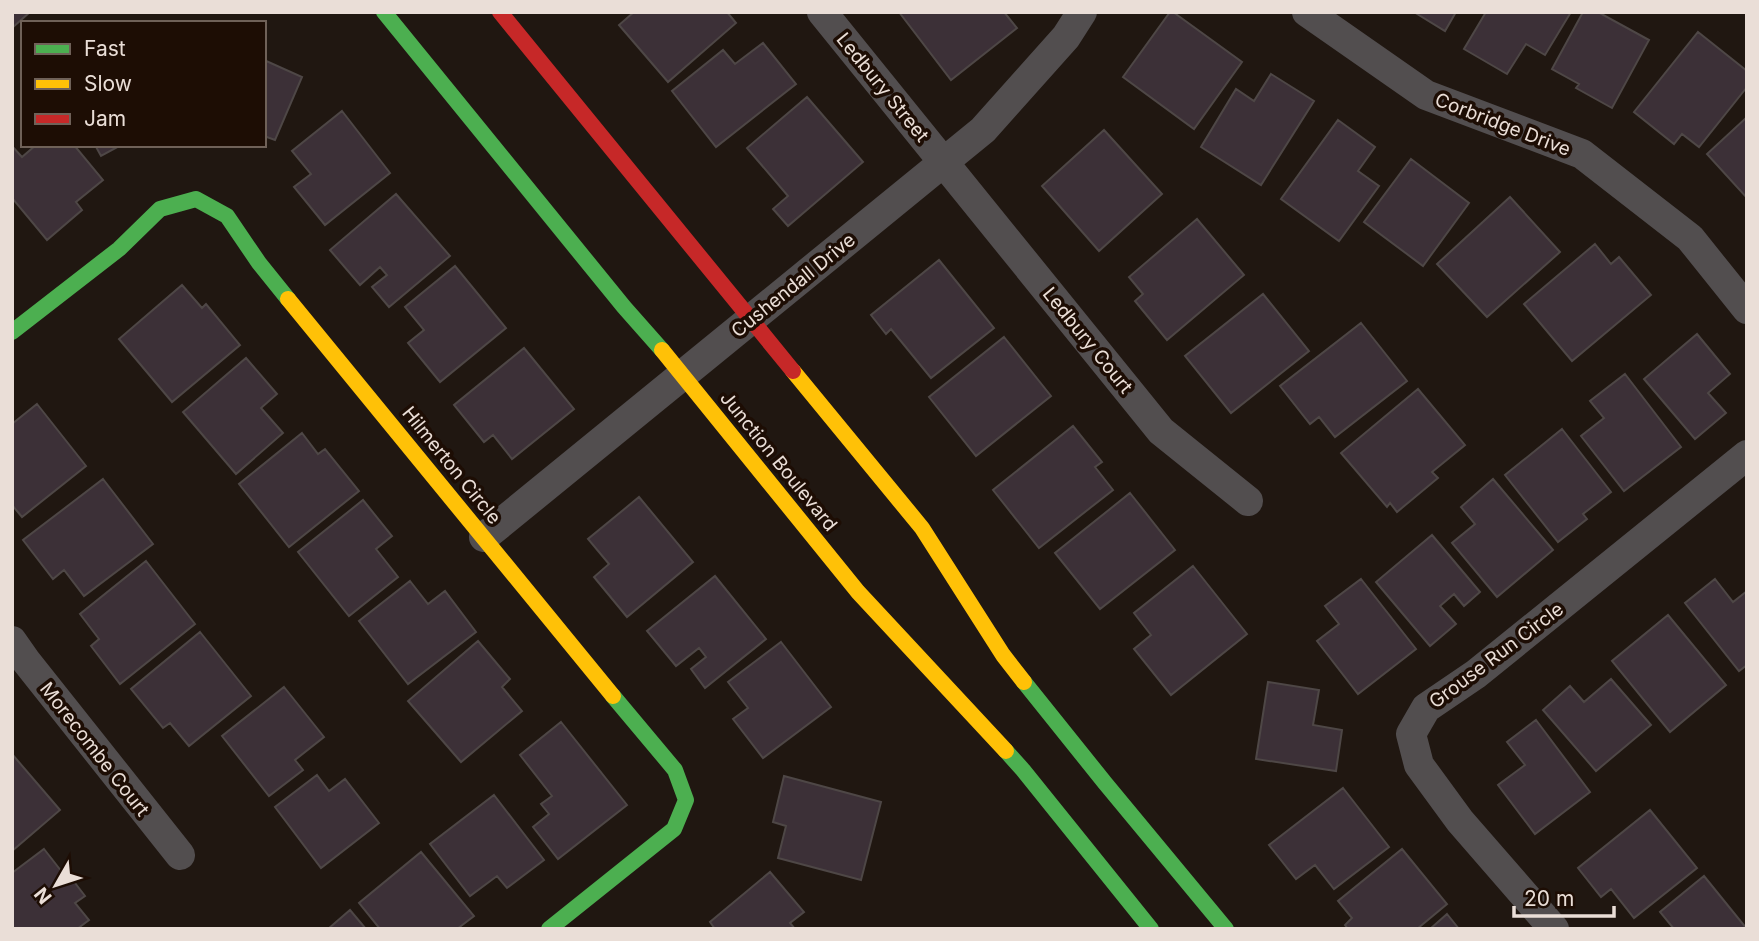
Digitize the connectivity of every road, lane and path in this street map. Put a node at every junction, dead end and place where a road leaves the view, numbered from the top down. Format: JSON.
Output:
{"nodes":[{"id":1,"x":384,"y":12,"type":"edge"},
{"id":2,"x":499,"y":12,"type":"edge"},
{"id":3,"x":822,"y":12,"type":"edge"},
{"id":4,"x":1082,"y":12,"type":"edge"},
{"id":5,"x":1307,"y":12,"type":"edge"},
{"id":6,"x":944,"y":162,"type":"junction"},
{"id":7,"x":1747,"y":309,"type":"edge"},
{"id":8,"x":752,"y":319,"type":"junction"},
{"id":9,"x":12,"y":332,"type":"edge"},
{"id":10,"x":683,"y":375,"type":"junction"},
{"id":11,"x":1747,"y":455,"type":"edge"},
{"id":12,"x":1248,"y":501,"type":"dead end"},
{"id":13,"x":484,"y":537,"type":"junction"},
{"id":14,"x":12,"y":641,"type":"edge"},
{"id":15,"x":180,"y":855,"type":"dead end"},
{"id":16,"x":549,"y":929,"type":"edge"},
{"id":17,"x":1151,"y":929,"type":"edge"},
{"id":18,"x":1226,"y":929,"type":"edge"},
{"id":19,"x":1554,"y":929,"type":"edge"}],
"edges":[{"from":1,"to":10,"type":"main road","name":"Junction Boulevard"},
{"from":2,"to":8,"type":"main road"},
{"from":3,"to":6,"type":"street","name":"Ledbury Street"},
{"from":4,"to":6,"type":"street","name":"Cushendall Drive"},
{"from":5,"to":7,"type":"street","name":"Corbridge Drive"},
{"from":6,"to":8,"type":"street","name":"Cushendall Drive"},
{"from":6,"to":12,"type":"street","name":"Ledbury Court"},
{"from":8,"to":10,"type":"street","name":"Cushendall Drive"},
{"from":8,"to":18,"type":"main road"},
{"from":9,"to":13,"type":"main road","name":"Hilmerton Circle"},
{"from":10,"to":13,"type":"street","name":"Cushendall Drive"},
{"from":10,"to":17,"type":"main road","name":"Junction Boulevard"},
{"from":11,"to":19,"type":"street","name":"Grouse Run Circle"},
{"from":13,"to":16,"type":"main road","name":"Hilmerton Circle"},
{"from":14,"to":15,"type":"street","name":"Morecombe Court"}]}
